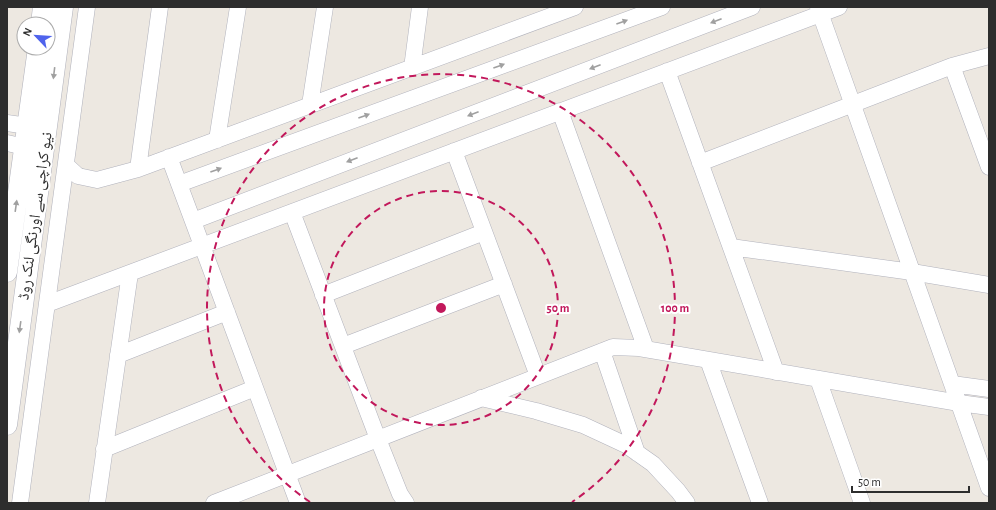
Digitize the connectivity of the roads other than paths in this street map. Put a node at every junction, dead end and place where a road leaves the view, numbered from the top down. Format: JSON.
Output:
{"nodes":[{"id":1,"x":63,"y":7,"type":"edge"},
{"id":2,"x":88,"y":7,"type":"edge"},
{"id":3,"x":160,"y":7,"type":"edge"},
{"id":4,"x":238,"y":7,"type":"edge"},
{"id":5,"x":326,"y":7,"type":"edge"},
{"id":6,"x":420,"y":7,"type":"edge"},
{"id":7,"x":575,"y":7,"type":"edge"},
{"id":8,"x":662,"y":7,"type":"edge"},
{"id":9,"x":752,"y":7,"type":"edge"},
{"id":10,"x":839,"y":7,"type":"edge"},
{"id":11,"x":819,"y":10,"type":"edge"},
{"id":12,"x":37,"y":56,"type":"edge"},
{"id":13,"x":989,"y":56,"type":"edge"},
{"id":14,"x":952,"y":66,"type":"junction"},
{"id":15,"x":412,"y":68,"type":"junction"},
{"id":16,"x":667,"y":71,"type":"junction"},
{"id":17,"x":852,"y":104,"type":"junction"},
{"id":18,"x":310,"y":105,"type":"junction"},
{"id":19,"x":560,"y":111,"type":"junction"},
{"id":20,"x":7,"y":122,"type":"edge"},
{"id":21,"x":28,"y":126,"type":"junction"},
{"id":22,"x":217,"y":140,"type":"junction"},
{"id":23,"x":16,"y":145,"type":"edge"},
{"id":24,"x":454,"y":151,"type":"junction"},
{"id":25,"x":169,"y":157,"type":"junction"},
{"id":26,"x":700,"y":163,"type":"junction"},
{"id":27,"x":66,"y":165,"type":"junction"},
{"id":28,"x":989,"y":167,"type":"edge"},
{"id":29,"x":138,"y":169,"type":"junction"},
{"id":30,"x":179,"y":184,"type":"junction"},
{"id":31,"x":292,"y":212,"type":"junction"},
{"id":32,"x":193,"y":221,"type":"junction"},
{"id":33,"x":484,"y":232,"type":"junction"},
{"id":34,"x":202,"y":246,"type":"junction"},
{"id":35,"x":731,"y":247,"type":"junction"},
{"id":36,"x":29,"y":258,"type":"junction"},
{"id":37,"x":8,"y":264,"type":"edge"},
{"id":38,"x":912,"y":272,"type":"junction"},
{"id":39,"x":130,"y":273,"type":"junction"},
{"id":40,"x":504,"y":284,"type":"junction"},
{"id":41,"x":989,"y":284,"type":"edge"},
{"id":42,"x":323,"y":295,"type":"junction"},
{"id":43,"x":47,"y":304,"type":"junction"},
{"id":44,"x":227,"y":312,"type":"junction"},
{"id":45,"x":343,"y":346,"type":"junction"},
{"id":46,"x":646,"y":350,"type":"junction"},
{"id":47,"x":602,"y":351,"type":"junction"},
{"id":48,"x":118,"y":355,"type":"junction"},
{"id":49,"x":708,"y":360,"type":"junction"},
{"id":50,"x":776,"y":372,"type":"junction"},
{"id":51,"x":538,"y":376,"type":"junction"},
{"id":52,"x":818,"y":379,"type":"junction"},
{"id":53,"x":952,"y":384,"type":"junction"},
{"id":54,"x":255,"y":388,"type":"junction"},
{"id":55,"x":989,"y":389,"type":"edge"},
{"id":56,"x":481,"y":398,"type":"junction"},
{"id":57,"x":959,"y":403,"type":"junction"},
{"id":58,"x":989,"y":407,"type":"edge"},
{"id":59,"x":7,"y":425,"type":"edge"},
{"id":60,"x":378,"y":439,"type":"junction"},
{"id":61,"x":104,"y":449,"type":"junction"},
{"id":62,"x":637,"y":453,"type":"junction"},
{"id":63,"x":287,"y":474,"type":"junction"},
{"id":64,"x":989,"y":488,"type":"edge"},
{"id":65,"x":20,"y":503,"type":"edge"},
{"id":66,"x":97,"y":503,"type":"edge"},
{"id":67,"x":214,"y":503,"type":"edge"},
{"id":68,"x":298,"y":503,"type":"edge"},
{"id":69,"x":406,"y":503,"type":"edge"},
{"id":70,"x":687,"y":503,"type":"edge"},
{"id":71,"x":760,"y":503,"type":"edge"},
{"id":72,"x":862,"y":503,"type":"edge"}],
"edges":[{"from":1,"to":36,"type":"street","name":"نیو کراچی سے اورنگی لنک روڈ","one_way":true},
{"from":2,"to":27,"type":"street"},
{"from":3,"to":29,"type":"street"},
{"from":4,"to":22,"type":"street"},
{"from":5,"to":18,"type":"street"},
{"from":6,"to":15,"type":"street"},
{"from":7,"to":15,"type":"street"},
{"from":30,"to":8,"type":"street","one_way":true},
{"from":9,"to":32,"type":"street","one_way":true},
{"from":10,"to":11,"type":"street"},
{"from":11,"to":16,"type":"street"},
{"from":11,"to":17,"type":"street"},
{"from":12,"to":21,"type":"street","name":"نیو کراچی سے اورنگی لنک روڈ"},
{"from":13,"to":14,"type":"street"},
{"from":14,"to":17,"type":"street"},
{"from":14,"to":28,"type":"street"},
{"from":15,"to":18,"type":"street"},
{"from":16,"to":19,"type":"street"},
{"from":16,"to":26,"type":"street"},
{"from":17,"to":26,"type":"street"},
{"from":17,"to":38,"type":"street"},
{"from":18,"to":22,"type":"street"},
{"from":19,"to":24,"type":"street"},
{"from":19,"to":46,"type":"street"},
{"from":20,"to":21,"type":"street"},
{"from":21,"to":23,"type":"street","name":"نیو کراچی سے اورنگی لنک روڈ"},
{"from":22,"to":25,"type":"street"},
{"from":37,"to":23,"type":"street","name":"نیو کراچی سے اورنگی لنک روڈ","one_way":true},
{"from":24,"to":31,"type":"street"},
{"from":24,"to":33,"type":"street"},
{"from":25,"to":29,"type":"street"},
{"from":25,"to":30,"type":"street"},
{"from":26,"to":35,"type":"street"},
{"from":27,"to":29,"type":"street"},
{"from":27,"to":43,"type":"street"},
{"from":30,"to":32,"type":"street"},
{"from":31,"to":34,"type":"street"},
{"from":31,"to":42,"type":"street"},
{"from":32,"to":34,"type":"street"},
{"from":33,"to":40,"type":"street"},
{"from":33,"to":42,"type":"street"},
{"from":34,"to":39,"type":"street"},
{"from":34,"to":44,"type":"street"},
{"from":35,"to":38,"type":"street"},
{"from":35,"to":50,"type":"street"},
{"from":36,"to":37,"type":"street"},
{"from":36,"to":59,"type":"street","name":"نیو کراچی سے اورنگی لنک روڈ","one_way":true},
{"from":38,"to":41,"type":"street"},
{"from":38,"to":53,"type":"street"},
{"from":39,"to":43,"type":"street"},
{"from":39,"to":48,"type":"street"},
{"from":40,"to":45,"type":"street"},
{"from":40,"to":51,"type":"street"},
{"from":42,"to":45,"type":"street"},
{"from":43,"to":65,"type":"street"},
{"from":44,"to":48,"type":"street"},
{"from":44,"to":54,"type":"street"},
{"from":45,"to":60,"type":"street"},
{"from":46,"to":47,"type":"street"},
{"from":46,"to":49,"type":"street"},
{"from":47,"to":51,"type":"street"},
{"from":47,"to":62,"type":"street"},
{"from":48,"to":61,"type":"street"},
{"from":49,"to":50,"type":"street"},
{"from":49,"to":71,"type":"street"},
{"from":50,"to":52,"type":"street"},
{"from":51,"to":56,"type":"street"},
{"from":52,"to":57,"type":"street"},
{"from":52,"to":72,"type":"street"},
{"from":53,"to":55,"type":"street"},
{"from":53,"to":57,"type":"street"},
{"from":54,"to":61,"type":"street"},
{"from":54,"to":63,"type":"street"},
{"from":56,"to":60,"type":"street"},
{"from":56,"to":62,"type":"street"},
{"from":57,"to":58,"type":"street"},
{"from":57,"to":64,"type":"street"},
{"from":60,"to":63,"type":"street"},
{"from":60,"to":69,"type":"street"},
{"from":61,"to":66,"type":"street"},
{"from":62,"to":70,"type":"street"},
{"from":63,"to":67,"type":"street"},
{"from":63,"to":68,"type":"street"}]}
